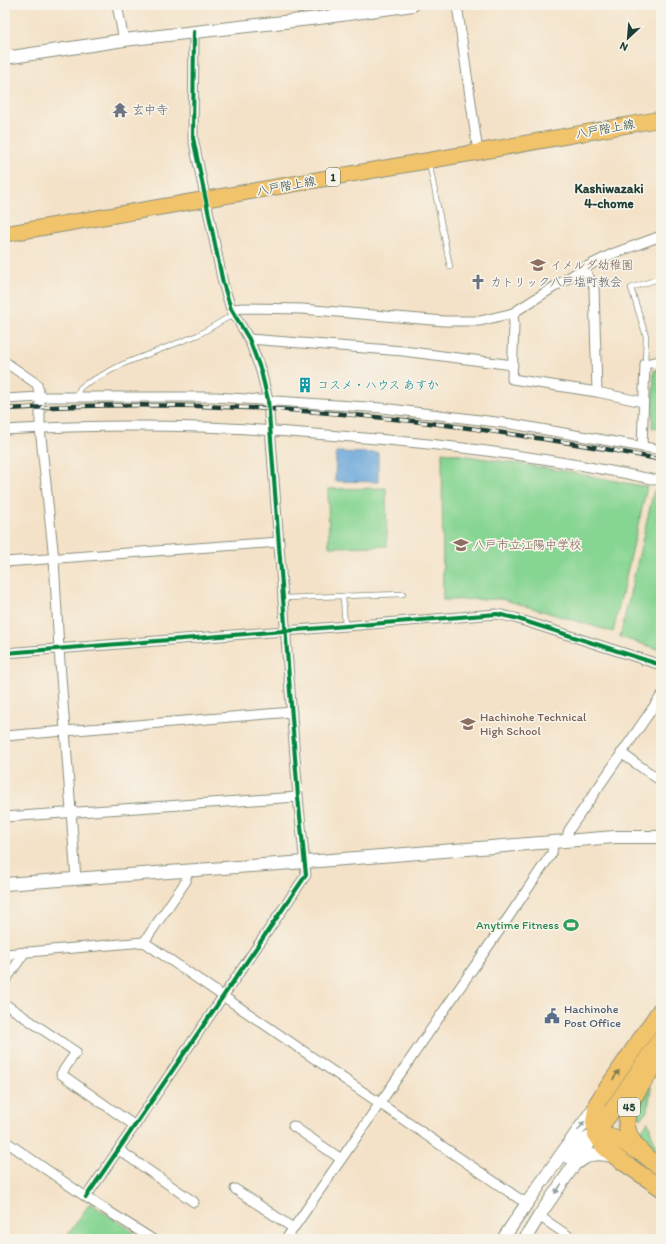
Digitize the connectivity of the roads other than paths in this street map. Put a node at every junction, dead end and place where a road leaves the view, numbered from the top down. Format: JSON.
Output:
{"nodes":[{"id":1,"x":117,"y":5,"type":"edge"},
{"id":2,"x":413,"y":5,"type":"edge"},
{"id":3,"x":457,"y":5,"type":"edge"},
{"id":4,"x":194,"y":32,"type":"junction"},
{"id":5,"x":124,"y":40,"type":"junction"},
{"id":6,"x":5,"y":58,"type":"edge"},
{"id":7,"x":661,"y":119,"type":"edge"},
{"id":8,"x":478,"y":152,"type":"junction"},
{"id":9,"x":428,"y":161,"type":"junction"},
{"id":10,"x":206,"y":200,"type":"junction"},
{"id":11,"x":5,"y":234,"type":"edge"},
{"id":12,"x":661,"y":236,"type":"edge"},
{"id":13,"x":450,"y":268,"type":"dead end"},
{"id":14,"x":584,"y":268,"type":"junction"},
{"id":15,"x":661,"y":278,"type":"edge"},
{"id":16,"x":232,"y":312,"type":"junction"},
{"id":17,"x":513,"y":313,"type":"junction"},
{"id":18,"x":249,"y":340,"type":"junction"},
{"id":19,"x":661,"y":361,"type":"edge"},
{"id":20,"x":5,"y":362,"type":"edge"},
{"id":21,"x":646,"y":364,"type":"junction"},
{"id":22,"x":513,"y":365,"type":"junction"},
{"id":23,"x":597,"y":392,"type":"junction"},
{"id":24,"x":40,"y":397,"type":"junction"},
{"id":25,"x":76,"y":397,"type":"junction"},
{"id":26,"x":5,"y":399,"type":"edge"},
{"id":27,"x":268,"y":400,"type":"junction"},
{"id":28,"x":644,"y":402,"type":"junction"},
{"id":29,"x":40,"y":428,"type":"junction"},
{"id":30,"x":5,"y":430,"type":"edge"},
{"id":31,"x":270,"y":430,"type":"junction"},
{"id":32,"x":642,"y":447,"type":"junction"},
{"id":33,"x":661,"y":450,"type":"edge"},
{"id":34,"x":661,"y":481,"type":"edge"},
{"id":35,"x":279,"y":542,"type":"junction"},
{"id":36,"x":54,"y":559,"type":"junction"},
{"id":37,"x":5,"y":562,"type":"edge"},
{"id":38,"x":403,"y":594,"type":"dead end"},
{"id":39,"x":343,"y":596,"type":"junction"},
{"id":40,"x":283,"y":598,"type":"junction"},
{"id":41,"x":345,"y":627,"type":"junction"},
{"id":42,"x":285,"y":632,"type":"junction"},
{"id":43,"x":59,"y":649,"type":"junction"},
{"id":44,"x":5,"y":653,"type":"edge"},
{"id":45,"x":661,"y":665,"type":"edge"},
{"id":46,"x":661,"y":696,"type":"edge"},
{"id":47,"x":292,"y":712,"type":"junction"},
{"id":48,"x":65,"y":731,"type":"junction"},
{"id":49,"x":5,"y":736,"type":"edge"},
{"id":50,"x":621,"y":753,"type":"junction"},
{"id":51,"x":661,"y":781,"type":"edge"},
{"id":52,"x":298,"y":797,"type":"junction"},
{"id":53,"x":71,"y":812,"type":"junction"},
{"id":54,"x":5,"y":817,"type":"edge"},
{"id":55,"x":661,"y":837,"type":"edge"},
{"id":56,"x":566,"y":841,"type":"junction"},
{"id":57,"x":553,"y":842,"type":"junction"},
{"id":58,"x":305,"y":862,"type":"junction"},
{"id":59,"x":186,"y":870,"type":"junction"},
{"id":60,"x":76,"y":879,"type":"junction"},
{"id":61,"x":5,"y":884,"type":"edge"},
{"id":62,"x":144,"y":942,"type":"junction"},
{"id":63,"x":25,"y":952,"type":"junction"},
{"id":64,"x":5,"y":954,"type":"edge"},
{"id":65,"x":5,"y":981,"type":"edge"},
{"id":66,"x":223,"y":996,"type":"junction"},
{"id":67,"x":5,"y":1004,"type":"edge"},
{"id":68,"x":661,"y":1009,"type":"edge"},
{"id":69,"x":661,"y":1038,"type":"edge"},
{"id":70,"x":661,"y":1057,"type":"edge"},
{"id":71,"x":597,"y":1103,"type":"junction"},
{"id":72,"x":379,"y":1104,"type":"junction"},
{"id":73,"x":135,"y":1126,"type":"junction"},
{"id":74,"x":293,"y":1126,"type":"dead end"},
{"id":75,"x":596,"y":1134,"type":"junction"},
{"id":76,"x":5,"y":1141,"type":"edge"},
{"id":77,"x":119,"y":1150,"type":"junction"},
{"id":78,"x":617,"y":1158,"type":"junction"},
{"id":79,"x":341,"y":1159,"type":"junction"},
{"id":80,"x":655,"y":1163,"type":"edge"},
{"id":81,"x":573,"y":1168,"type":"junction"},
{"id":82,"x":661,"y":1188,"type":"edge"},
{"id":83,"x":235,"y":1189,"type":"dead end"},
{"id":84,"x":86,"y":1197,"type":"junction"},
{"id":85,"x":194,"y":1202,"type":"dead end"},
{"id":86,"x":527,"y":1203,"type":"junction"},
{"id":87,"x":539,"y":1216,"type":"junction"},
{"id":88,"x":293,"y":1228,"type":"junction"},
{"id":89,"x":506,"y":1234,"type":"edge"},
{"id":90,"x":152,"y":1239,"type":"edge"},
{"id":91,"x":286,"y":1239,"type":"edge"},
{"id":92,"x":525,"y":1239,"type":"edge"},
{"id":93,"x":573,"y":1239,"type":"edge"}],
"edges":[{"from":1,"to":5,"type":"street"},
{"from":2,"to":4,"type":"street"},
{"from":3,"to":8,"type":"street"},
{"from":4,"to":5,"type":"street"},
{"from":4,"to":10,"type":"street"},
{"from":5,"to":6,"type":"street"},
{"from":7,"to":8,"type":"main road","name":"八戸階上線","number":"1"},
{"from":8,"to":9,"type":"main road","name":"八戸階上線","number":"1"},
{"from":9,"to":10,"type":"main road","name":"八戸階上線","number":"1"},
{"from":9,"to":13,"type":"lane"},
{"from":10,"to":11,"type":"main road","name":"八戸階上線","number":"1"},
{"from":10,"to":16,"type":"street"},
{"from":12,"to":14,"type":"street"},
{"from":14,"to":17,"type":"street"},
{"from":14,"to":23,"type":"street"},
{"from":15,"to":21,"type":"lane"},
{"from":16,"to":17,"type":"street"},
{"from":16,"to":18,"type":"street"},
{"from":16,"to":25,"type":"lane"},
{"from":17,"to":22,"type":"street"},
{"from":18,"to":22,"type":"street"},
{"from":18,"to":27,"type":"street"},
{"from":19,"to":21,"type":"street"},
{"from":20,"to":24,"type":"street"},
{"from":21,"to":28,"type":"street"},
{"from":22,"to":23,"type":"street"},
{"from":23,"to":28,"type":"street"},
{"from":24,"to":25,"type":"street"},
{"from":24,"to":26,"type":"street"},
{"from":24,"to":29,"type":"street"},
{"from":25,"to":27,"type":"street"},
{"from":27,"to":31,"type":"street"},
{"from":27,"to":32,"type":"street"},
{"from":28,"to":32,"type":"street"},
{"from":29,"to":30,"type":"street"},
{"from":29,"to":31,"type":"street"},
{"from":29,"to":36,"type":"street"},
{"from":31,"to":34,"type":"street"},
{"from":31,"to":35,"type":"street"},
{"from":32,"to":33,"type":"street"},
{"from":35,"to":36,"type":"street"},
{"from":35,"to":40,"type":"street"},
{"from":36,"to":37,"type":"street"},
{"from":36,"to":43,"type":"street"},
{"from":38,"to":39,"type":"lane"},
{"from":39,"to":40,"type":"lane"},
{"from":39,"to":41,"type":"lane"},
{"from":40,"to":42,"type":"street"},
{"from":41,"to":42,"type":"street"},
{"from":41,"to":45,"type":"street"},
{"from":42,"to":43,"type":"street"},
{"from":42,"to":47,"type":"street"},
{"from":43,"to":44,"type":"street"},
{"from":43,"to":48,"type":"street"},
{"from":46,"to":50,"type":"street"},
{"from":47,"to":48,"type":"street"},
{"from":47,"to":52,"type":"street"},
{"from":48,"to":49,"type":"street"},
{"from":48,"to":53,"type":"street"},
{"from":50,"to":51,"type":"street"},
{"from":50,"to":56,"type":"street"},
{"from":52,"to":53,"type":"street"},
{"from":52,"to":58,"type":"street"},
{"from":53,"to":54,"type":"street"},
{"from":53,"to":60,"type":"street"},
{"from":55,"to":56,"type":"street"},
{"from":56,"to":57,"type":"street"},
{"from":57,"to":58,"type":"street"},
{"from":57,"to":72,"type":"street"},
{"from":58,"to":59,"type":"street"},
{"from":58,"to":66,"type":"street"},
{"from":59,"to":60,"type":"street"},
{"from":59,"to":62,"type":"street"},
{"from":60,"to":61,"type":"street"},
{"from":62,"to":63,"type":"street"},
{"from":62,"to":66,"type":"street"},
{"from":63,"to":64,"type":"street"},
{"from":63,"to":65,"type":"street"},
{"from":66,"to":72,"type":"street"},
{"from":66,"to":73,"type":"street"},
{"from":67,"to":73,"type":"street"},
{"from":71,"to":68,"type":"highway","number":"45","one_way":true},
{"from":69,"to":75,"type":"highway","number":"45"},
{"from":70,"to":80,"type":"highway","number":"45"},
{"from":71,"to":75,"type":"highway","number":"45"},
{"from":86,"to":71,"type":"street","one_way":true},
{"from":72,"to":79,"type":"street"},
{"from":72,"to":86,"type":"street"},
{"from":73,"to":77,"type":"street"},
{"from":74,"to":79,"type":"street"},
{"from":75,"to":78,"type":"highway"},
{"from":75,"to":80,"type":"highway"},
{"from":75,"to":81,"type":"street"},
{"from":75,"to":89,"type":"street"},
{"from":76,"to":84,"type":"street"},
{"from":77,"to":84,"type":"street"},
{"from":77,"to":85,"type":"street"},
{"from":78,"to":81,"type":"street"},
{"from":78,"to":82,"type":"highway"},
{"from":79,"to":88,"type":"street"},
{"from":81,"to":87,"type":"street","one_way":true},
{"from":83,"to":88,"type":"street"},
{"from":84,"to":90,"type":"street"},
{"from":86,"to":89,"type":"street"},
{"from":87,"to":92,"type":"street"},
{"from":87,"to":93,"type":"street"},
{"from":88,"to":91,"type":"street"}]}
